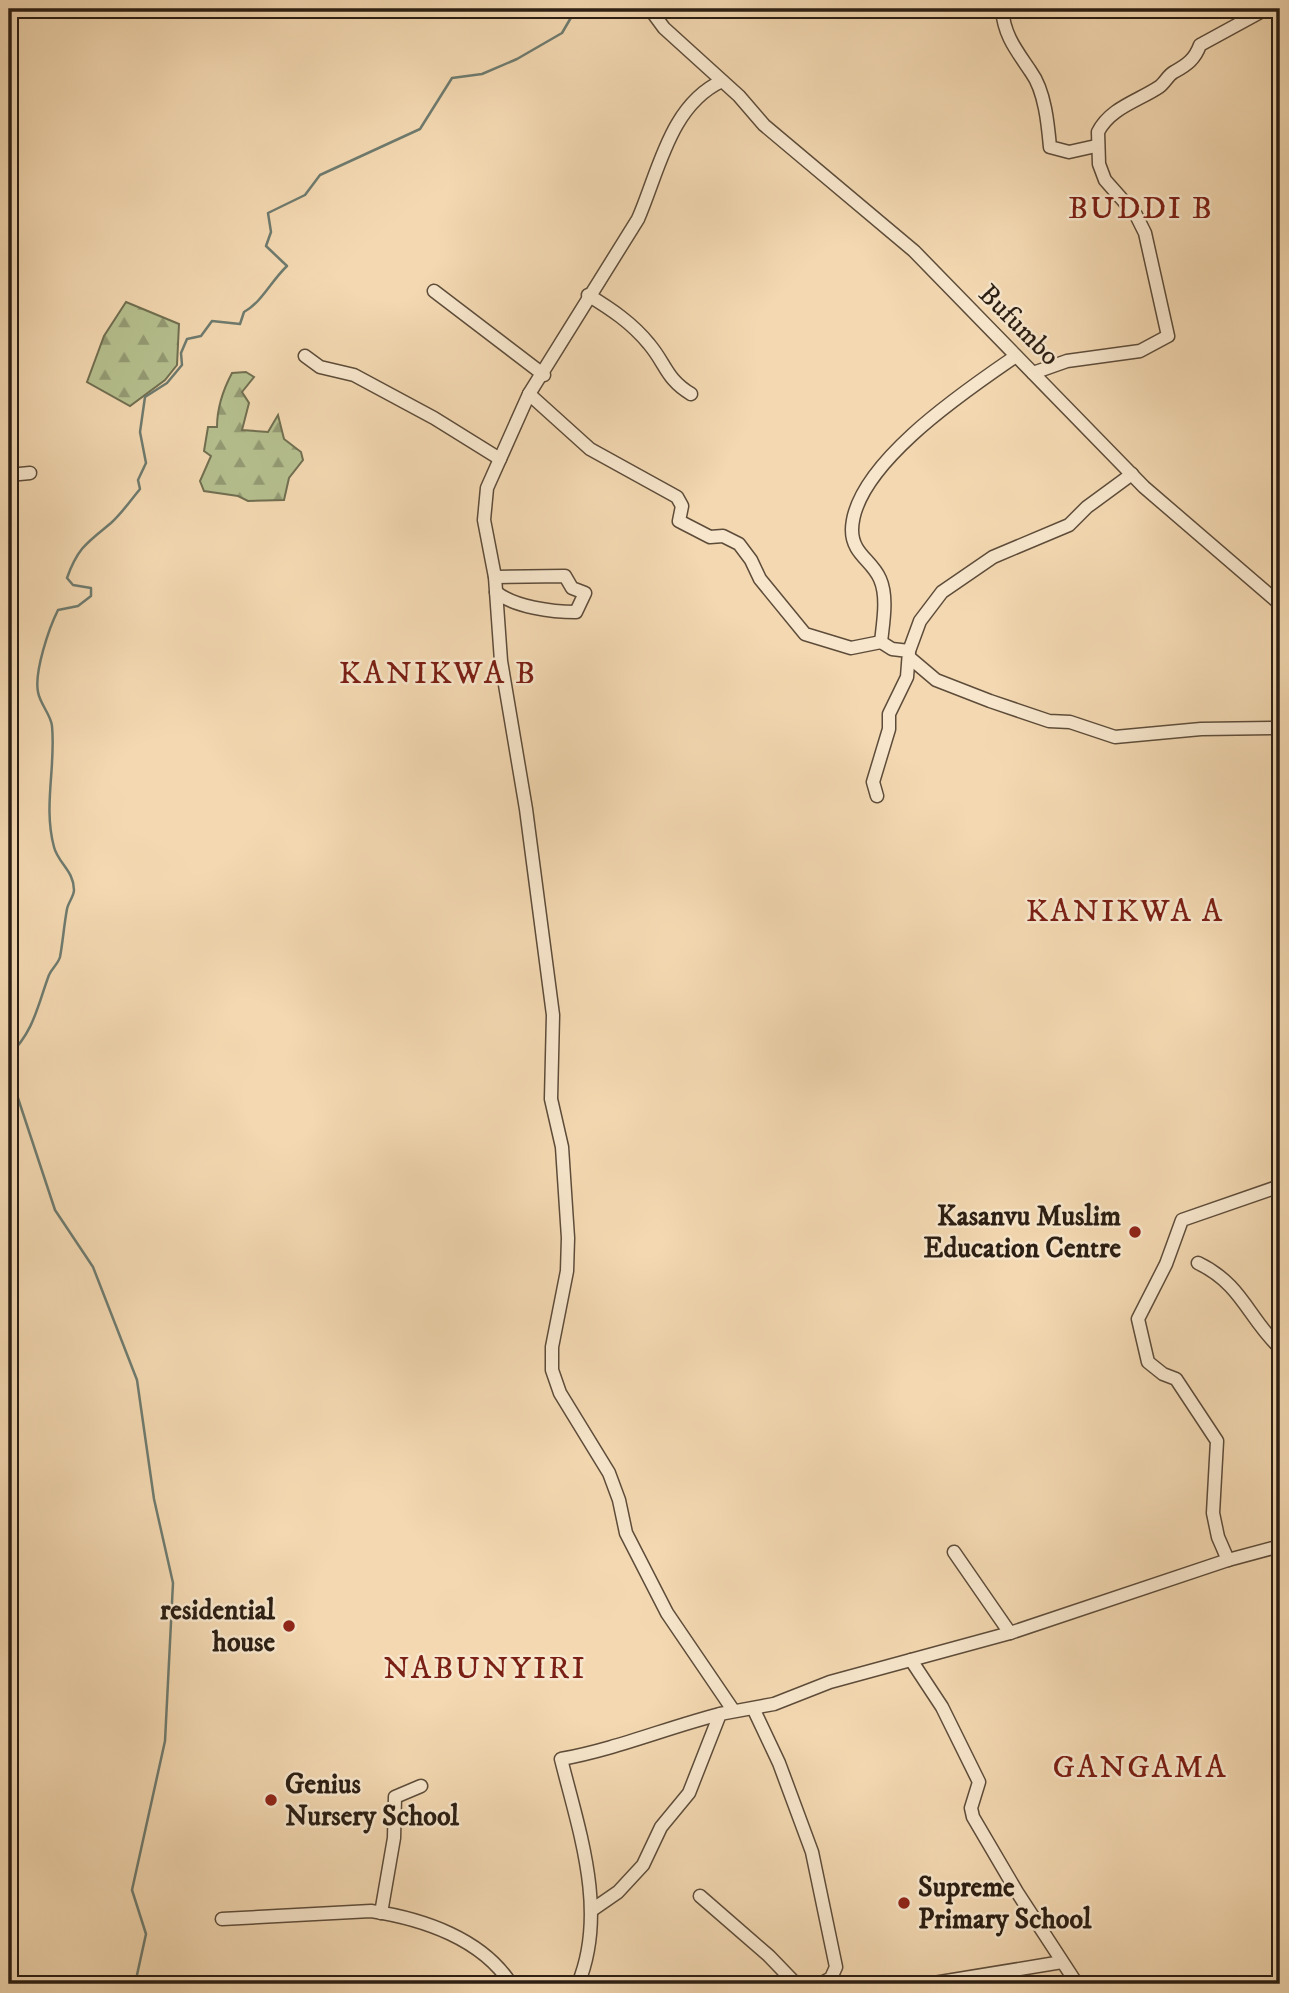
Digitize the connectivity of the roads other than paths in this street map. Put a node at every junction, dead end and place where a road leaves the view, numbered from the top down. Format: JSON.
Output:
{"nodes":[{"id":1,"x":650,"y":9,"type":"edge"},
{"id":2,"x":1002,"y":9,"type":"edge"},
{"id":3,"x":1266,"y":9,"type":"edge"},
{"id":4,"x":722,"y":81,"type":"junction"},
{"id":5,"x":1096,"y":146,"type":"junction"},
{"id":6,"x":434,"y":291,"type":"dead end"},
{"id":7,"x":588,"y":295,"type":"junction"},
{"id":8,"x":305,"y":356,"type":"dead end"},
{"id":9,"x":1016,"y":356,"type":"junction"},
{"id":10,"x":1033,"y":373,"type":"junction"},
{"id":11,"x":544,"y":374,"type":"junction"},
{"id":12,"x":529,"y":394,"type":"junction"},
{"id":13,"x":691,"y":394,"type":"dead end"},
{"id":14,"x":500,"y":459,"type":"junction"},
{"id":15,"x":30,"y":473,"type":"dead end"},
{"id":16,"x":1132,"y":474,"type":"junction"},
{"id":17,"x":9,"y":475,"type":"edge"},
{"id":18,"x":495,"y":576,"type":"junction"},
{"id":19,"x":496,"y":592,"type":"junction"},
{"id":20,"x":1280,"y":604,"type":"edge"},
{"id":21,"x":881,"y":642,"type":"junction"},
{"id":22,"x":910,"y":654,"type":"junction"},
{"id":23,"x":1280,"y":728,"type":"edge"},
{"id":24,"x":877,"y":796,"type":"dead end"},
{"id":25,"x":1280,"y":1186,"type":"edge"},
{"id":26,"x":1198,"y":1263,"type":"dead end"},
{"id":27,"x":1280,"y":1347,"type":"edge"},
{"id":28,"x":1280,"y":1546,"type":"edge"},
{"id":29,"x":954,"y":1552,"type":"dead end"},
{"id":30,"x":1228,"y":1560,"type":"junction"},
{"id":31,"x":1010,"y":1633,"type":"junction"},
{"id":32,"x":911,"y":1660,"type":"junction"},
{"id":33,"x":754,"y":1710,"type":"junction"},
{"id":34,"x":727,"y":1712,"type":"junction"},
{"id":35,"x":421,"y":1786,"type":"dead end"},
{"id":36,"x":699,"y":1896,"type":"dead end"},
{"id":37,"x":592,"y":1910,"type":"junction"},
{"id":38,"x":382,"y":1913,"type":"junction"},
{"id":39,"x":222,"y":1919,"type":"dead end"},
{"id":40,"x":1062,"y":1962,"type":"junction"},
{"id":41,"x":511,"y":1984,"type":"edge"},
{"id":42,"x":578,"y":1984,"type":"edge"},
{"id":43,"x":796,"y":1984,"type":"edge"},
{"id":44,"x":820,"y":1984,"type":"edge"},
{"id":45,"x":928,"y":1984,"type":"edge"},
{"id":46,"x":1077,"y":1984,"type":"edge"}],
"edges":[{"from":1,"to":4,"type":"street","name":"Bufumbo"},
{"from":2,"to":5,"type":"street"},
{"from":3,"to":5,"type":"street"},
{"from":4,"to":7,"type":"street"},
{"from":4,"to":9,"type":"street","name":"Bufumbo"},
{"from":5,"to":10,"type":"street"},
{"from":6,"to":11,"type":"street"},
{"from":7,"to":11,"type":"street"},
{"from":7,"to":13,"type":"street"},
{"from":8,"to":14,"type":"street"},
{"from":9,"to":10,"type":"street","name":"Bufumbo"},
{"from":9,"to":21,"type":"street"},
{"from":10,"to":16,"type":"street","name":"Bufumbo"},
{"from":11,"to":12,"type":"street"},
{"from":12,"to":14,"type":"street"},
{"from":12,"to":21,"type":"street"},
{"from":14,"to":18,"type":"street"},
{"from":15,"to":17,"type":"street"},
{"from":16,"to":20,"type":"street","name":"Bufumbo"},
{"from":16,"to":22,"type":"street"},
{"from":18,"to":19,"type":"street"},
{"from":18,"to":19,"type":"street"},
{"from":19,"to":34,"type":"street"},
{"from":21,"to":22,"type":"street"},
{"from":22,"to":23,"type":"street"},
{"from":22,"to":24,"type":"street"},
{"from":25,"to":30,"type":"street"},
{"from":26,"to":27,"type":"street"},
{"from":28,"to":30,"type":"street"},
{"from":29,"to":31,"type":"street"},
{"from":30,"to":31,"type":"street"},
{"from":31,"to":32,"type":"street"},
{"from":32,"to":33,"type":"street"},
{"from":32,"to":40,"type":"street"},
{"from":33,"to":34,"type":"street"},
{"from":33,"to":44,"type":"street"},
{"from":34,"to":37,"type":"street"},
{"from":34,"to":37,"type":"street"},
{"from":35,"to":38,"type":"street"},
{"from":36,"to":43,"type":"street"},
{"from":37,"to":42,"type":"street"},
{"from":38,"to":39,"type":"street"},
{"from":38,"to":41,"type":"street"},
{"from":40,"to":45,"type":"street"},
{"from":40,"to":46,"type":"street"}]}
